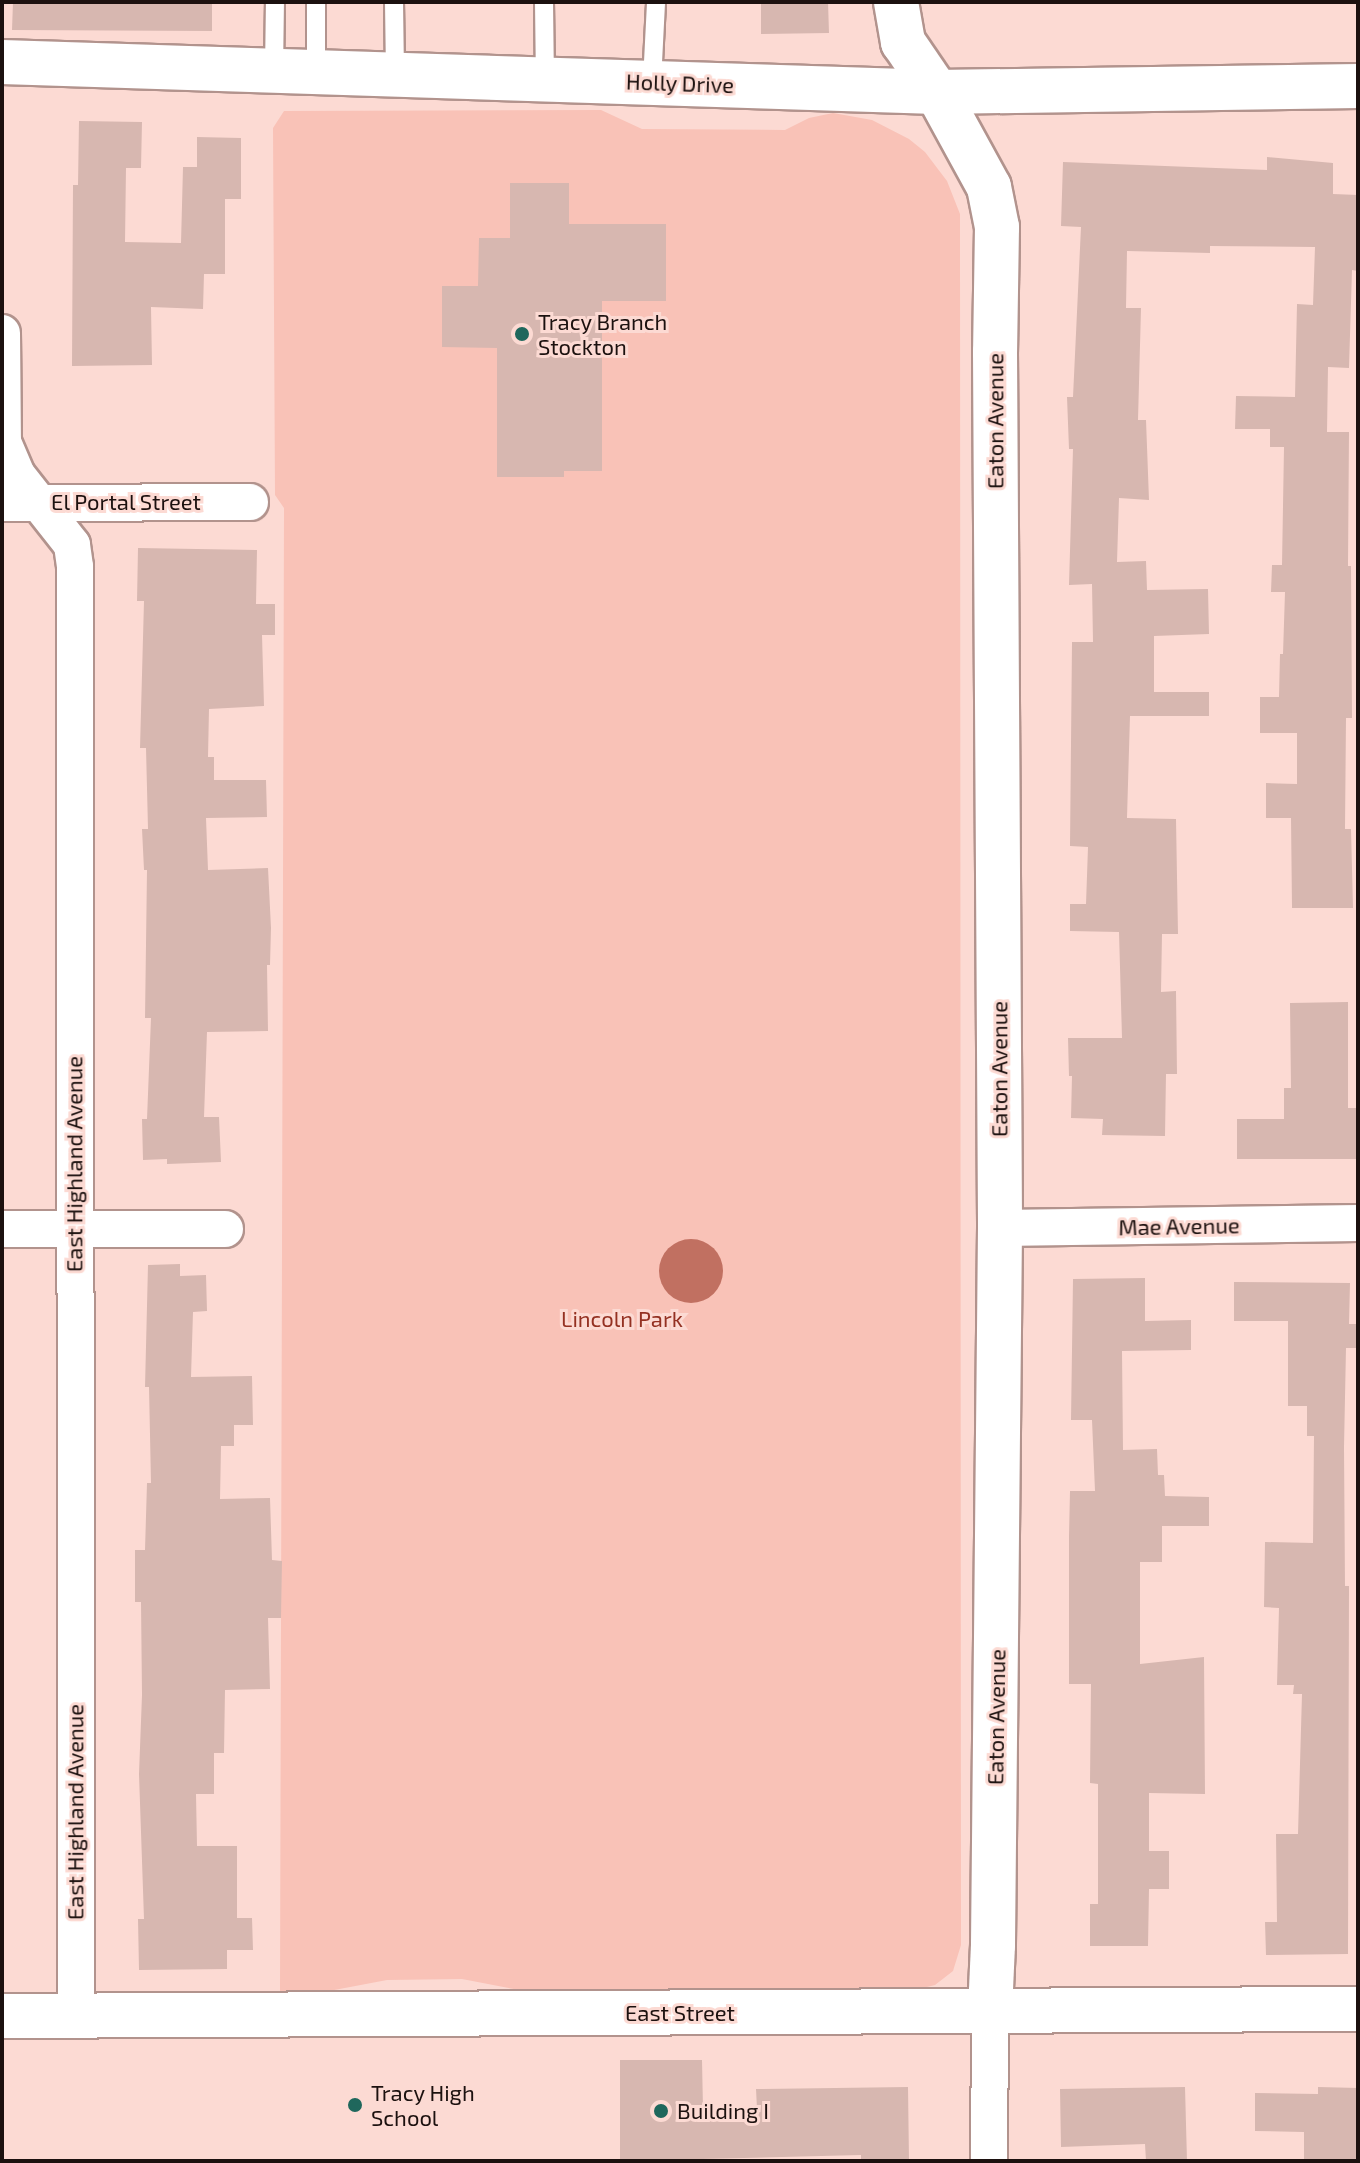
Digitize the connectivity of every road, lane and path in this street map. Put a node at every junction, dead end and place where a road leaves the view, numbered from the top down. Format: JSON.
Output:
{"nodes":[{"id":1,"x":275,"y":2,"type":"edge"},
{"id":2,"x":316,"y":2,"type":"edge"},
{"id":3,"x":394,"y":2,"type":"edge"},
{"id":4,"x":544,"y":2,"type":"edge"},
{"id":5,"x":656,"y":2,"type":"edge"},
{"id":6,"x":896,"y":2,"type":"edge"},
{"id":7,"x":2,"y":62,"type":"edge"},
{"id":8,"x":295,"y":71,"type":"junction"},
{"id":9,"x":395,"y":74,"type":"junction"},
{"id":10,"x":545,"y":79,"type":"junction"},
{"id":11,"x":652,"y":82,"type":"junction"},
{"id":12,"x":1358,"y":86,"type":"edge"},
{"id":13,"x":937,"y":92,"type":"junction"},
{"id":14,"x":2,"y":333,"type":"edge"},
{"id":15,"x":40,"y":502,"type":"junction"},
{"id":16,"x":250,"y":502,"type":"dead end"},
{"id":17,"x":2,"y":503,"type":"edge"},
{"id":18,"x":1358,"y":1223,"type":"edge"},
{"id":19,"x":1000,"y":1228,"type":"junction"},
{"id":20,"x":2,"y":1229,"type":"edge"},
{"id":21,"x":74,"y":1229,"type":"junction"},
{"id":22,"x":225,"y":1229,"type":"dead end"},
{"id":23,"x":1358,"y":2009,"type":"edge"},
{"id":24,"x":990,"y":2011,"type":"junction"},
{"id":25,"x":2,"y":2016,"type":"edge"},
{"id":26,"x":76,"y":2016,"type":"junction"},
{"id":27,"x":989,"y":2161,"type":"edge"}],
"edges":[{"from":1,"to":8,"type":"lane"},
{"from":2,"to":8,"type":"lane"},
{"from":3,"to":9,"type":"lane"},
{"from":4,"to":10,"type":"lane"},
{"from":5,"to":11,"type":"lane"},
{"from":6,"to":13,"type":"street","name":"Eaton Avenue"},
{"from":7,"to":8,"type":"street","name":"Holly Drive"},
{"from":8,"to":9,"type":"street","name":"Holly Drive"},
{"from":9,"to":10,"type":"street","name":"Holly Drive"},
{"from":10,"to":11,"type":"street","name":"Holly Drive"},
{"from":11,"to":13,"type":"street","name":"Holly Drive"},
{"from":12,"to":13,"type":"street","name":"Holly Drive"},
{"from":13,"to":19,"type":"street","name":"Eaton Avenue"},
{"from":14,"to":15,"type":"street","name":"East Highland Avenue"},
{"from":15,"to":16,"type":"street","name":"El Portal Street"},
{"from":15,"to":17,"type":"street","name":"El Portal Street"},
{"from":15,"to":21,"type":"street","name":"East Highland Avenue"},
{"from":18,"to":19,"type":"street","name":"Mae Avenue"},
{"from":19,"to":24,"type":"street","name":"Eaton Avenue"},
{"from":20,"to":21,"type":"street"},
{"from":21,"to":22,"type":"street"},
{"from":21,"to":26,"type":"street","name":"East Highland Avenue"},
{"from":23,"to":24,"type":"street","name":"East Street"},
{"from":24,"to":26,"type":"street","name":"East Street"},
{"from":24,"to":27,"type":"street","name":"Eaton Avenue"},
{"from":25,"to":26,"type":"street","name":"East Street"}]}
